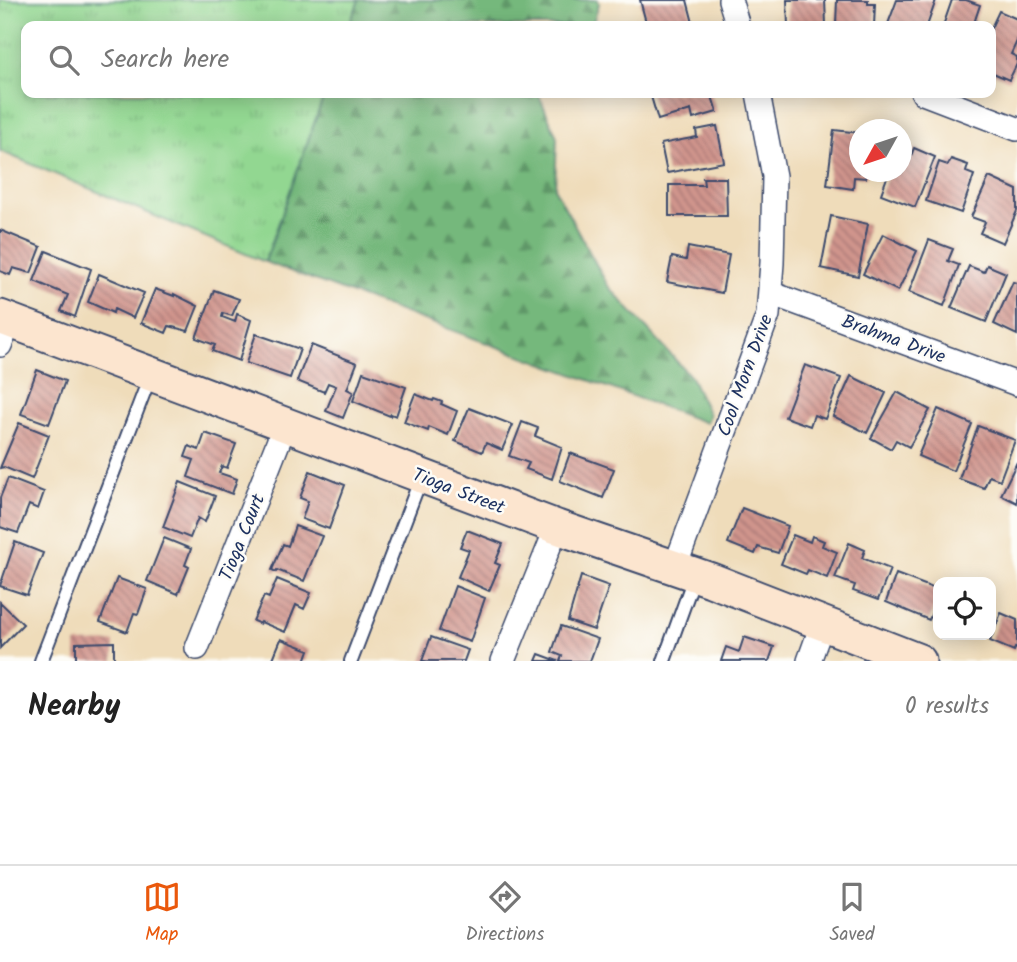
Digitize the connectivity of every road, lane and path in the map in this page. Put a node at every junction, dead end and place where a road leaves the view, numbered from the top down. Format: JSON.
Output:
{"nodes":[{"id":1,"x":730,"y":0,"type":"edge"},
{"id":2,"x":736,"y":21,"type":"edge"},
{"id":3,"x":759,"y":98,"type":"edge"},
{"id":4,"x":936,"y":98,"type":"edge"},
{"id":5,"x":1017,"y":129,"type":"edge"},
{"id":6,"x":770,"y":293,"type":"junction"},
{"id":7,"x":3,"y":328,"type":"edge"},
{"id":8,"x":151,"y":374,"type":"junction"},
{"id":9,"x":1017,"y":384,"type":"edge"},
{"id":10,"x":285,"y":425,"type":"junction"},
{"id":11,"x":422,"y":476,"type":"junction"},
{"id":12,"x":557,"y":527,"type":"junction"},
{"id":13,"x":685,"y":571,"type":"junction"},
{"id":14,"x":822,"y":625,"type":"junction"},
{"id":15,"x":197,"y":648,"type":"dead end"},
{"id":16,"x":41,"y":661,"type":"edge"},
{"id":17,"x":351,"y":661,"type":"edge"},
{"id":18,"x":503,"y":661,"type":"edge"},
{"id":19,"x":664,"y":661,"type":"edge"},
{"id":20,"x":809,"y":661,"type":"edge"},
{"id":21,"x":919,"y":661,"type":"edge"}],
"edges":[{"from":1,"to":2,"type":"street"},
{"from":3,"to":6,"type":"street","name":"Cool Morn Drive"},
{"from":4,"to":5,"type":"street"},
{"from":6,"to":9,"type":"street","name":"Brahma Drive"},
{"from":6,"to":13,"type":"street","name":"Cool Morn Drive"},
{"from":7,"to":8,"type":"street","name":"Tioga Street"},
{"from":8,"to":10,"type":"street","name":"Tioga Street"},
{"from":8,"to":16,"type":"lane"},
{"from":10,"to":11,"type":"street","name":"Tioga Street"},
{"from":10,"to":15,"type":"street","name":"Tioga Court"},
{"from":11,"to":12,"type":"street","name":"Tioga Street"},
{"from":11,"to":17,"type":"lane"},
{"from":12,"to":13,"type":"street","name":"Tioga Street"},
{"from":12,"to":18,"type":"street"},
{"from":13,"to":14,"type":"street","name":"Tioga Street"},
{"from":13,"to":19,"type":"lane"},
{"from":14,"to":20,"type":"street"},
{"from":14,"to":21,"type":"street","name":"Tioga Street"}]}
